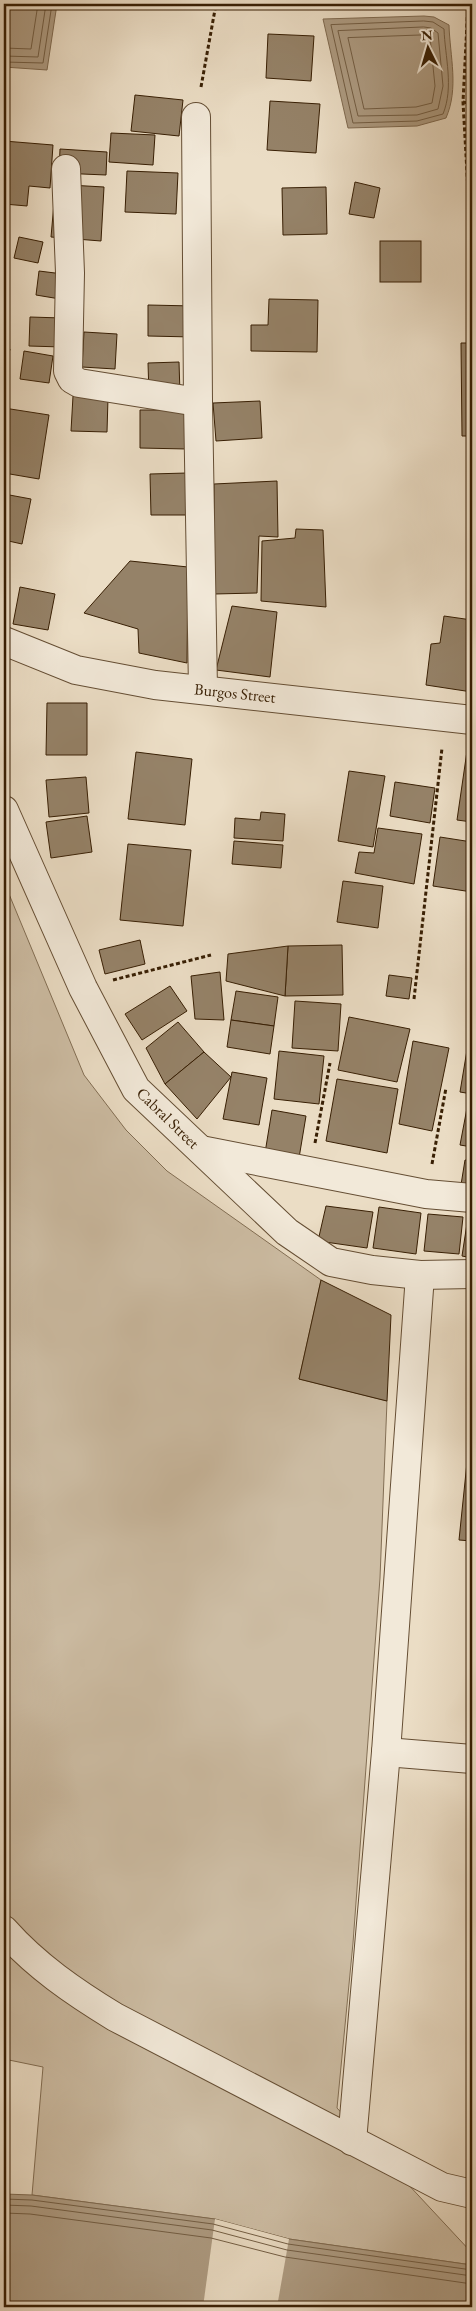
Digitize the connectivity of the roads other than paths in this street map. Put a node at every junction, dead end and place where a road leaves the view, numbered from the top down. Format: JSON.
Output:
{"nodes":[{"id":1,"x":196,"y":117,"type":"road end"},
{"id":2,"x":66,"y":169,"type":"dead end"},
{"id":3,"x":198,"y":402,"type":"junction"},
{"id":4,"x":4,"y":641,"type":"edge"},
{"id":5,"x":203,"y":689,"type":"junction"},
{"id":6,"x":472,"y":720,"type":"edge"},
{"id":7,"x":4,"y":810,"type":"edge"},
{"id":8,"x":201,"y":1150,"type":"junction"},
{"id":9,"x":472,"y":1198,"type":"edge"},
{"id":10,"x":472,"y":1274,"type":"edge"},
{"id":11,"x":420,"y":1275,"type":"junction"},
{"id":12,"x":386,"y":1752,"type":"junction"},
{"id":13,"x":472,"y":1759,"type":"edge"},
{"id":14,"x":4,"y":1930,"type":"edge"},
{"id":15,"x":352,"y":2141,"type":"junction"},
{"id":16,"x":472,"y":2194,"type":"edge"}],
"edges":[{"from":1,"to":3,"type":"street"},
{"from":2,"to":3,"type":"street"},
{"from":3,"to":5,"type":"street"},
{"from":4,"to":5,"type":"street","name":"Burgos Street"},
{"from":5,"to":6,"type":"street","name":"Burgos Street"},
{"from":7,"to":8,"type":"street","name":"Cabral Street"},
{"from":8,"to":9,"type":"street","name":"Cabral Street"},
{"from":8,"to":11,"type":"street"},
{"from":10,"to":11,"type":"street"},
{"from":11,"to":12,"type":"street"},
{"from":12,"to":13,"type":"street"},
{"from":12,"to":15,"type":"street"},
{"from":14,"to":15,"type":"street"},
{"from":15,"to":16,"type":"street"}]}
